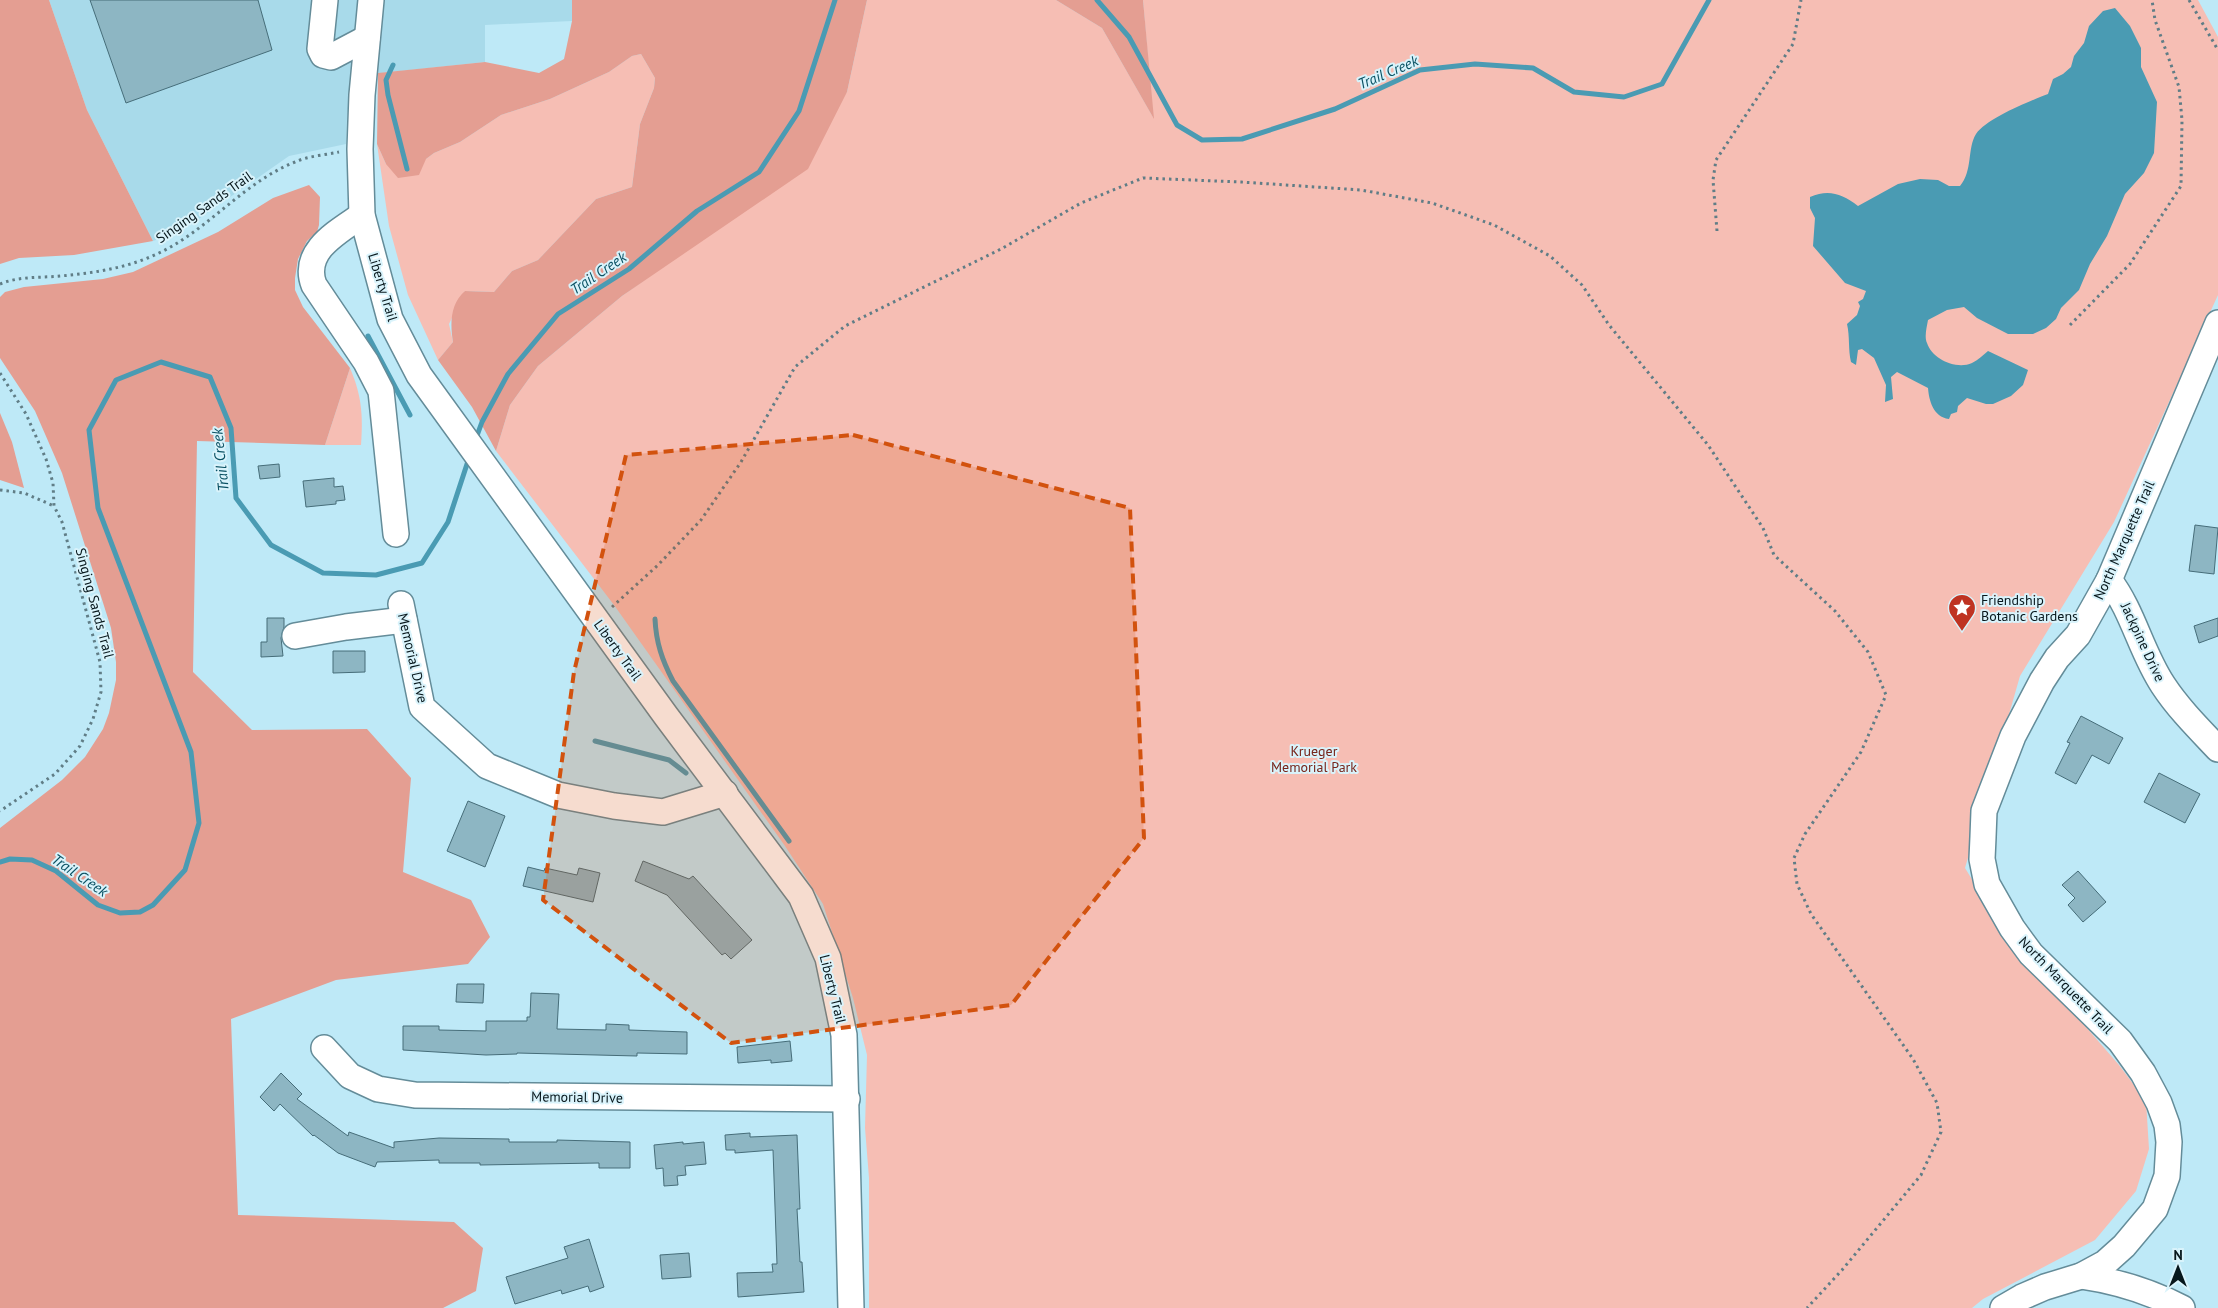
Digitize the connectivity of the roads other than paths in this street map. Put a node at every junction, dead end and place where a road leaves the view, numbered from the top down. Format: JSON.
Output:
{"nodes":[{"id":1,"x":325,"y":0,"type":"edge"},
{"id":2,"x":371,"y":0,"type":"edge"},
{"id":3,"x":367,"y":38,"type":"junction"},
{"id":4,"x":362,"y":215,"type":"junction"},
{"id":5,"x":2218,"y":323,"type":"edge"},
{"id":6,"x":2212,"y":355,"type":"edge"},
{"id":7,"x":396,"y":534,"type":"dead end"},
{"id":8,"x":2109,"y":580,"type":"junction"},
{"id":9,"x":295,"y":636,"type":"dead end"},
{"id":10,"x":2218,"y":749,"type":"edge"},
{"id":11,"x":725,"y":793,"type":"junction"},
{"id":12,"x":324,"y":1048,"type":"dead end"},
{"id":13,"x":847,"y":1099,"type":"junction"},
{"id":14,"x":2081,"y":1276,"type":"junction"},
{"id":15,"x":851,"y":1308,"type":"edge"},
{"id":16,"x":2003,"y":1308,"type":"edge"},
{"id":17,"x":2182,"y":1308,"type":"edge"}],
"edges":[{"from":1,"to":3,"type":"street"},
{"from":2,"to":3,"type":"street","name":"Liberty Trail"},
{"from":3,"to":4,"type":"street","name":"Liberty Trail"},
{"from":4,"to":7,"type":"street"},
{"from":4,"to":11,"type":"street","name":"Liberty Trail"},
{"from":5,"to":6,"type":"street","name":"North Marquette Trail"},
{"from":6,"to":8,"type":"street","name":"North Marquette Trail"},
{"from":8,"to":10,"type":"street","name":"Jackpine Drive"},
{"from":8,"to":14,"type":"street","name":"North Marquette Trail"},
{"from":9,"to":11,"type":"street","name":"Memorial Drive"},
{"from":11,"to":13,"type":"street","name":"Liberty Trail"},
{"from":12,"to":13,"type":"street","name":"Memorial Drive"},
{"from":13,"to":15,"type":"street","name":"Liberty Trail"},
{"from":14,"to":16,"type":"street","name":"North Marquette Trail"},
{"from":14,"to":17,"type":"street"}]}
